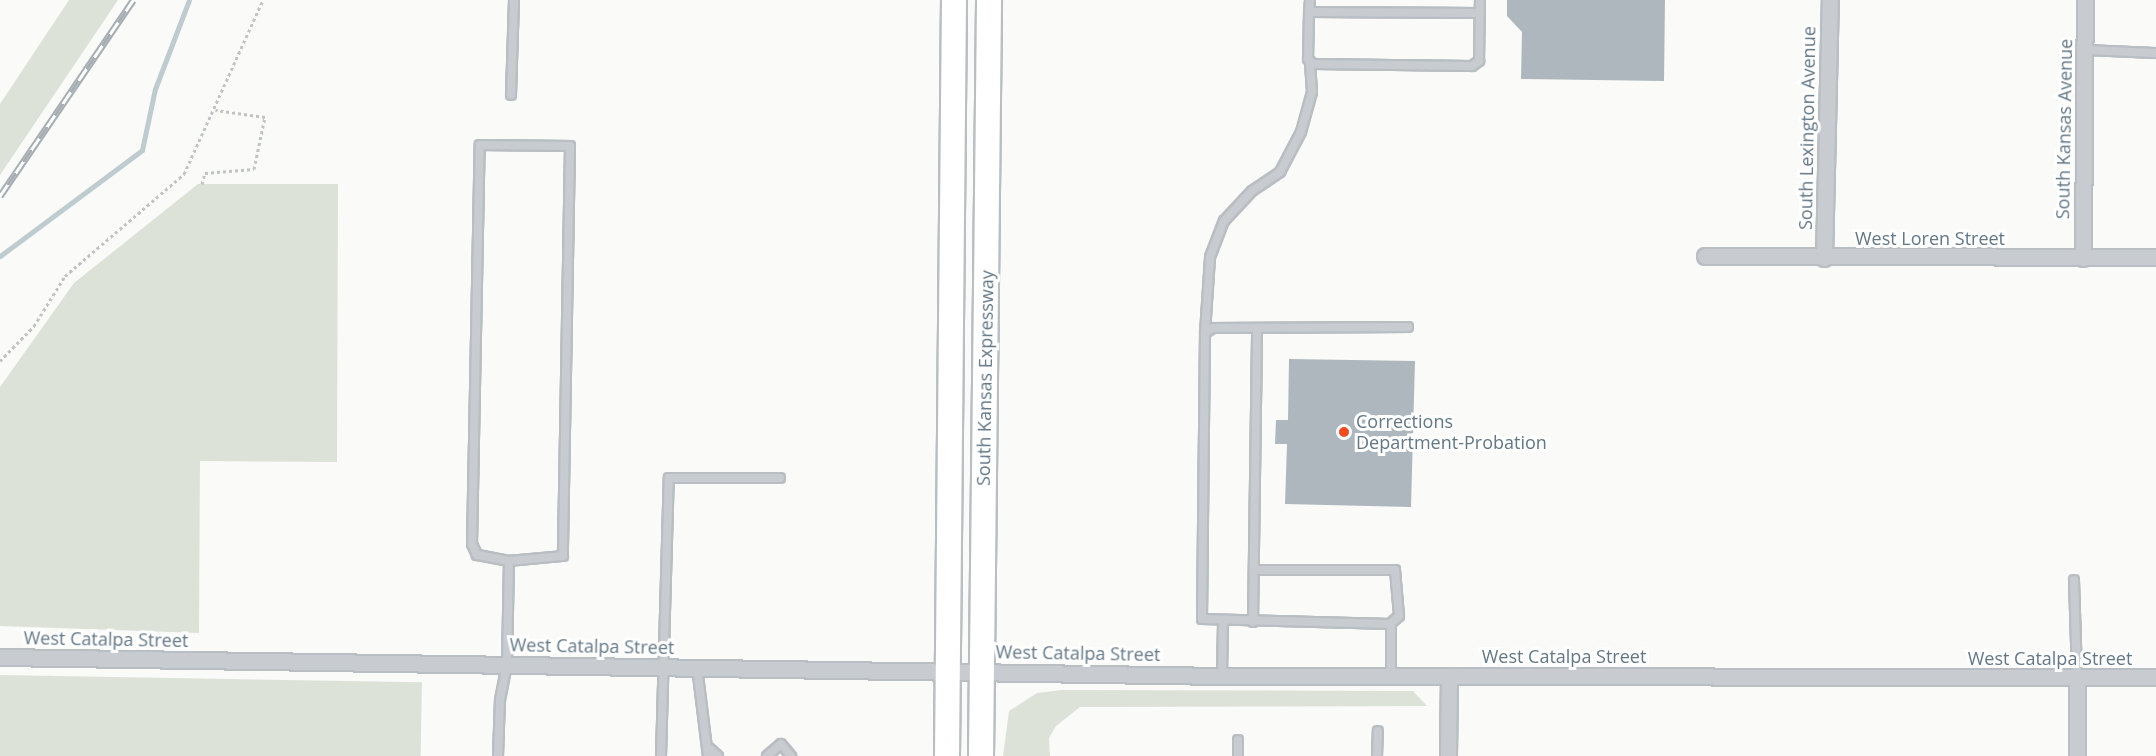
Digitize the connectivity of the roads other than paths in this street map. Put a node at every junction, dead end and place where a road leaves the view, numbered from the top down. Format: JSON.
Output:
{"nodes":[{"id":1,"x":514,"y":0,"type":"edge"},
{"id":2,"x":954,"y":0,"type":"edge"},
{"id":3,"x":989,"y":0,"type":"edge"},
{"id":4,"x":1310,"y":0,"type":"edge"},
{"id":5,"x":1480,"y":0,"type":"edge"},
{"id":6,"x":1830,"y":0,"type":"edge"},
{"id":7,"x":2085,"y":0,"type":"edge"},
{"id":8,"x":1309,"y":12,"type":"junction"},
{"id":9,"x":1480,"y":13,"type":"junction"},
{"id":10,"x":2085,"y":50,"type":"junction"},
{"id":11,"x":2156,"y":53,"type":"edge"},
{"id":12,"x":1310,"y":62,"type":"junction"},
{"id":13,"x":511,"y":95,"type":"dead end"},
{"id":14,"x":1705,"y":256,"type":"dead end"},
{"id":15,"x":2156,"y":257,"type":"edge"},
{"id":16,"x":1824,"y":258,"type":"junction"},
{"id":17,"x":2083,"y":258,"type":"junction"},
{"id":18,"x":1408,"y":327,"type":"dead end"},
{"id":19,"x":1257,"y":328,"type":"junction"},
{"id":20,"x":1205,"y":333,"type":"junction"},
{"id":21,"x":780,"y":478,"type":"dead end"},
{"id":22,"x":509,"y":561,"type":"junction"},
{"id":23,"x":1254,"y":570,"type":"junction"},
{"id":24,"x":2074,"y":580,"type":"dead end"},
{"id":25,"x":1223,"y":621,"type":"junction"},
{"id":26,"x":1253,"y":622,"type":"junction"},
{"id":27,"x":1390,"y":624,"type":"junction"},
{"id":28,"x":0,"y":657,"type":"edge"},
{"id":29,"x":507,"y":664,"type":"junction"},
{"id":30,"x":664,"y":666,"type":"junction"},
{"id":31,"x":697,"y":667,"type":"junction"},
{"id":32,"x":948,"y":670,"type":"junction"},
{"id":33,"x":982,"y":670,"type":"junction"},
{"id":34,"x":1222,"y":675,"type":"junction"},
{"id":35,"x":1390,"y":676,"type":"junction"},
{"id":36,"x":1449,"y":676,"type":"junction"},
{"id":37,"x":2156,"y":677,"type":"edge"},
{"id":38,"x":2077,"y":678,"type":"junction"},
{"id":39,"x":1378,"y":731,"type":"dead end"},
{"id":40,"x":1238,"y":740,"type":"dead end"},
{"id":41,"x":709,"y":752,"type":"edge"},
{"id":42,"x":498,"y":756,"type":"edge"},
{"id":43,"x":661,"y":756,"type":"edge"},
{"id":44,"x":718,"y":756,"type":"edge"},
{"id":45,"x":767,"y":756,"type":"edge"},
{"id":46,"x":791,"y":756,"type":"edge"},
{"id":47,"x":947,"y":756,"type":"edge"},
{"id":48,"x":981,"y":756,"type":"edge"},
{"id":49,"x":1238,"y":756,"type":"edge"},
{"id":50,"x":1377,"y":756,"type":"edge"},
{"id":51,"x":1448,"y":756,"type":"edge"},
{"id":52,"x":2077,"y":756,"type":"edge"}],
"edges":[{"from":1,"to":13,"type":"lane"},
{"from":2,"to":32,"type":"main road","name":"South Kansas Expressway"},
{"from":3,"to":33,"type":"main road","name":"South Kansas Expressway"},
{"from":4,"to":8,"type":"lane"},
{"from":5,"to":9,"type":"lane"},
{"from":6,"to":16,"type":"street","name":"South Lexington Avenue"},
{"from":7,"to":10,"type":"street","name":"South Kansas Avenue"},
{"from":8,"to":9,"type":"lane"},
{"from":8,"to":12,"type":"lane"},
{"from":9,"to":12,"type":"lane"},
{"from":10,"to":11,"type":"lane"},
{"from":10,"to":17,"type":"street","name":"South Kansas Avenue"},
{"from":12,"to":20,"type":"lane"},
{"from":14,"to":16,"type":"street","name":"West Loren Street"},
{"from":15,"to":17,"type":"street","name":"West Loren Street"},
{"from":16,"to":17,"type":"street","name":"West Loren Street"},
{"from":18,"to":19,"type":"lane"},
{"from":19,"to":20,"type":"lane"},
{"from":19,"to":23,"type":"lane"},
{"from":20,"to":25,"type":"lane"},
{"from":21,"to":30,"type":"lane"},
{"from":22,"to":22,"type":"lane"},
{"from":22,"to":29,"type":"lane"},
{"from":23,"to":26,"type":"lane"},
{"from":23,"to":27,"type":"lane"},
{"from":24,"to":38,"type":"lane"},
{"from":25,"to":26,"type":"lane"},
{"from":25,"to":34,"type":"lane"},
{"from":26,"to":27,"type":"lane"},
{"from":27,"to":35,"type":"lane"},
{"from":28,"to":29,"type":"street","name":"West Catalpa Street"},
{"from":29,"to":30,"type":"street","name":"West Catalpa Street"},
{"from":29,"to":42,"type":"lane"},
{"from":30,"to":31,"type":"street","name":"West Catalpa Street"},
{"from":30,"to":43,"type":"lane"},
{"from":31,"to":32,"type":"street","name":"West Catalpa Street"},
{"from":31,"to":41,"type":"lane"},
{"from":32,"to":33,"type":"street","name":"West Catalpa Street"},
{"from":32,"to":47,"type":"main road","name":"South Kansas Expressway"},
{"from":33,"to":34,"type":"street","name":"West Catalpa Street"},
{"from":33,"to":48,"type":"main road","name":"South Kansas Expressway"},
{"from":34,"to":35,"type":"street","name":"West Catalpa Street"},
{"from":35,"to":36,"type":"street","name":"West Catalpa Street"},
{"from":36,"to":38,"type":"street","name":"West Catalpa Street"},
{"from":36,"to":51,"type":"street"},
{"from":37,"to":38,"type":"street","name":"West Catalpa Street"},
{"from":38,"to":52,"type":"street"},
{"from":39,"to":50,"type":"lane"},
{"from":40,"to":49,"type":"lane"},
{"from":41,"to":44,"type":"lane"},
{"from":45,"to":46,"type":"lane"}]}
